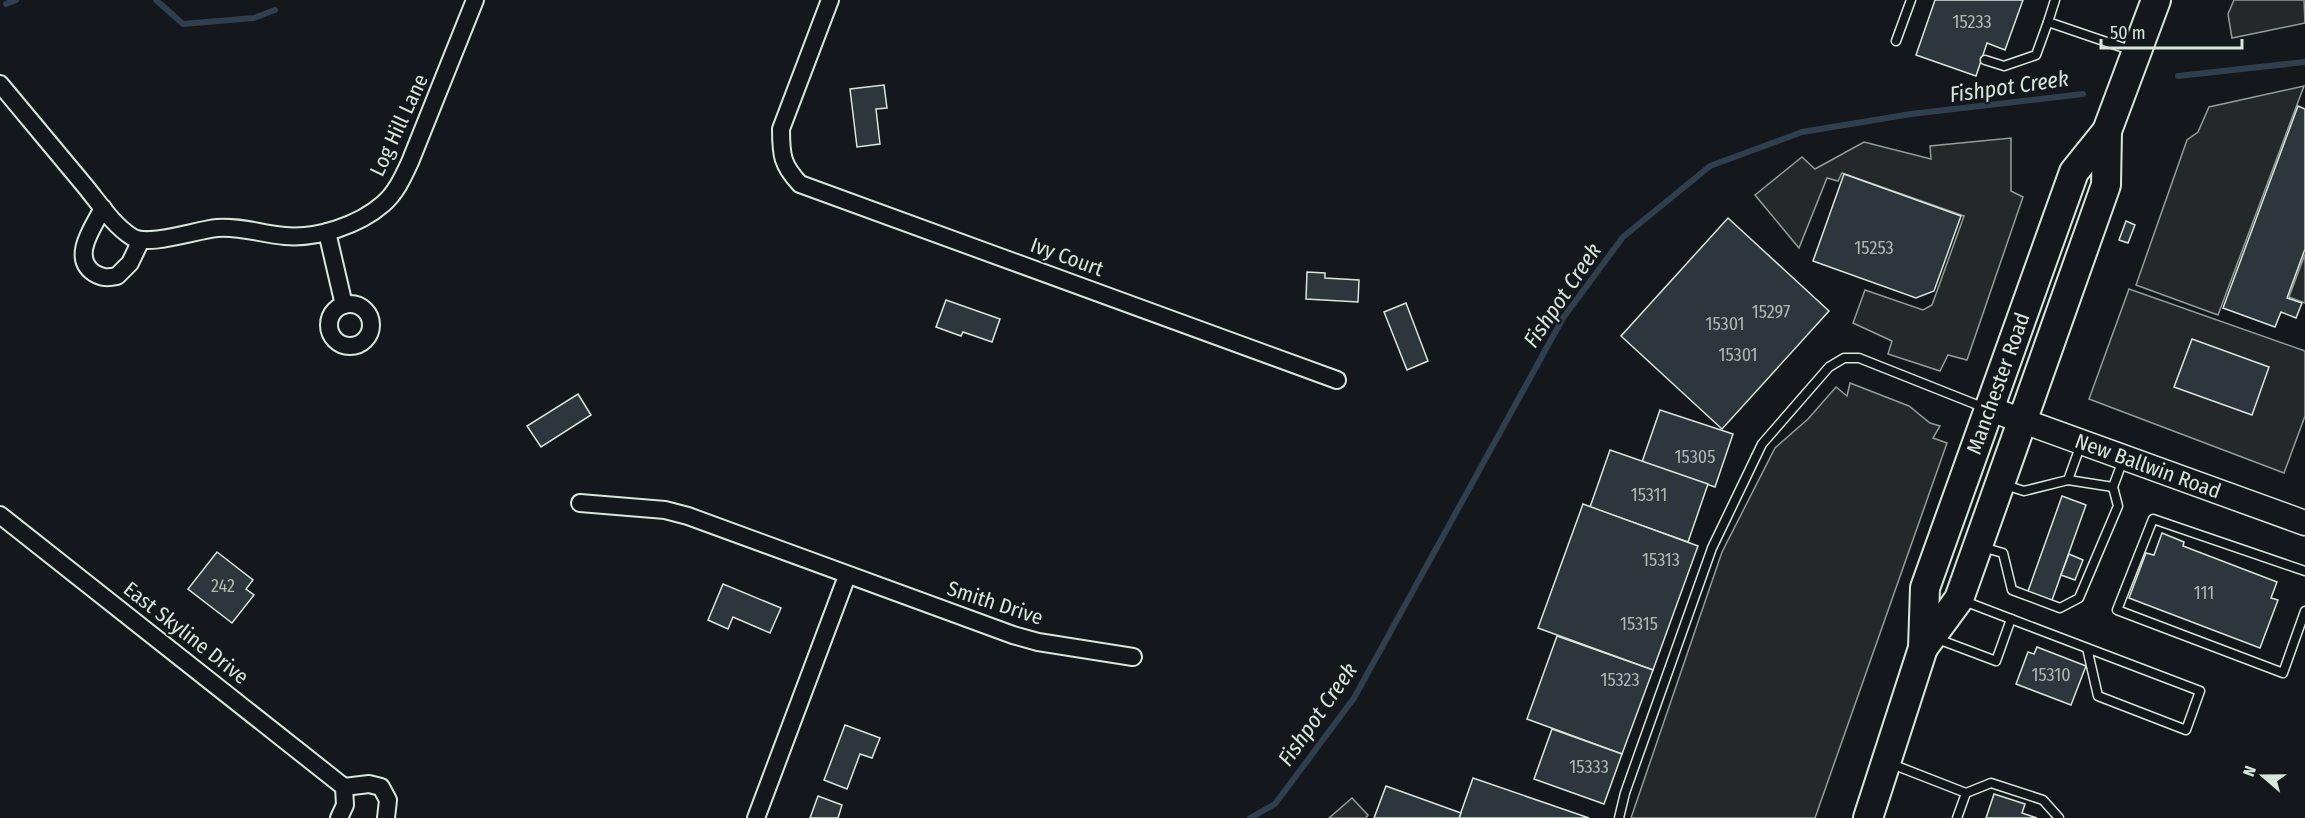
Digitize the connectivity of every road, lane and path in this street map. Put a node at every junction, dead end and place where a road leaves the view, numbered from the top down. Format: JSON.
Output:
{"nodes":[{"id":1,"x":475,"y":0,"type":"edge"},
{"id":2,"x":830,"y":0,"type":"edge"},
{"id":3,"x":1911,"y":0,"type":"edge"},
{"id":4,"x":2055,"y":0,"type":"edge"},
{"id":5,"x":2156,"y":0,"type":"edge"},
{"id":6,"x":2048,"y":22,"type":"junction"},
{"id":7,"x":1896,"y":41,"type":"dead end"},
{"id":8,"x":2136,"y":52,"type":"junction"},
{"id":9,"x":1985,"y":60,"type":"dead end"},
{"id":10,"x":0,"y":84,"type":"edge"},
{"id":11,"x":2107,"y":131,"type":"junction"},
{"id":12,"x":103,"y":208,"type":"junction"},
{"id":13,"x":327,"y":232,"type":"junction"},
{"id":14,"x":141,"y":240,"type":"junction"},
{"id":15,"x":344,"y":305,"type":"dead end"},
{"id":16,"x":1337,"y":380,"type":"dead end"},
{"id":17,"x":1990,"y":409,"type":"junction"},
{"id":18,"x":2022,"y":420,"type":"junction"},
{"id":19,"x":2082,"y":441,"type":"junction"},
{"id":20,"x":2124,"y":456,"type":"junction"},
{"id":21,"x":2068,"y":480,"type":"junction"},
{"id":22,"x":1999,"y":483,"type":"junction"},
{"id":23,"x":2113,"y":487,"type":"junction"},
{"id":24,"x":580,"y":503,"type":"dead end"},
{"id":25,"x":0,"y":515,"type":"edge"},
{"id":26,"x":2305,"y":523,"type":"edge"},
{"id":27,"x":1978,"y":546,"type":"junction"},
{"id":28,"x":2305,"y":572,"type":"edge"},
{"id":29,"x":847,"y":576,"type":"junction"},
{"id":30,"x":1959,"y":599,"type":"junction"},
{"id":31,"x":2305,"y":611,"type":"edge"},
{"id":32,"x":2011,"y":619,"type":"junction"},
{"id":33,"x":1927,"y":642,"type":"junction"},
{"id":34,"x":2087,"y":648,"type":"junction"},
{"id":35,"x":1133,"y":657,"type":"dead end"},
{"id":36,"x":1886,"y":762,"type":"junction"},
{"id":37,"x":344,"y":788,"type":"junction"},
{"id":38,"x":1966,"y":793,"type":"junction"},
{"id":39,"x":339,"y":818,"type":"edge"},
{"id":40,"x":386,"y":818,"type":"edge"},
{"id":41,"x":756,"y":818,"type":"edge"},
{"id":42,"x":1619,"y":818,"type":"edge"},
{"id":43,"x":1868,"y":818,"type":"edge"},
{"id":44,"x":1957,"y":818,"type":"edge"},
{"id":45,"x":2059,"y":818,"type":"edge"}],
"edges":[{"from":1,"to":13,"type":"street","name":"Log Hill Lane"},
{"from":2,"to":16,"type":"street","name":"Ivy Court"},
{"from":3,"to":7,"type":"lane"},
{"from":4,"to":6,"type":"lane"},
{"from":5,"to":8,"type":"highway","name":"Manchester Road"},
{"from":6,"to":8,"type":"lane"},
{"from":6,"to":9,"type":"lane"},
{"from":8,"to":11,"type":"highway","name":"Manchester Road"},
{"from":10,"to":12,"type":"street"},
{"from":11,"to":17,"type":"highway","name":"Manchester Road"},
{"from":11,"to":18,"type":"highway","name":"Manchester Road"},
{"from":12,"to":14,"type":"street"},
{"from":12,"to":14,"type":"street"},
{"from":13,"to":14,"type":"street","name":"Log Hill Lane"},
{"from":13,"to":15,"type":"street"},
{"from":17,"to":18,"type":"main road","name":"New Ballwin Road"},
{"from":17,"to":33,"type":"highway","name":"Manchester Road"},
{"from":17,"to":42,"type":"lane"},
{"from":18,"to":19,"type":"main road","name":"New Ballwin Road"},
{"from":18,"to":22,"type":"highway","name":"Manchester Road"},
{"from":19,"to":20,"type":"main road","name":"New Ballwin Road"},
{"from":19,"to":21,"type":"lane"},
{"from":20,"to":23,"type":"lane"},
{"from":20,"to":26,"type":"main road","name":"New Ballwin Road"},
{"from":21,"to":22,"type":"lane"},
{"from":21,"to":23,"type":"lane"},
{"from":22,"to":27,"type":"highway","name":"Manchester Road"},
{"from":23,"to":27,"type":"lane"},
{"from":24,"to":29,"type":"street","name":"Smith Drive"},
{"from":25,"to":37,"type":"street","name":"East Skyline Drive"},
{"from":27,"to":30,"type":"highway","name":"Manchester Road"},
{"from":28,"to":31,"type":"lane"},
{"from":29,"to":35,"type":"street","name":"Smith Drive"},
{"from":29,"to":41,"type":"street"},
{"from":30,"to":32,"type":"lane"},
{"from":30,"to":33,"type":"highway","name":"Manchester Road"},
{"from":32,"to":33,"type":"lane"},
{"from":32,"to":34,"type":"lane"},
{"from":33,"to":36,"type":"highway","name":"Manchester Road"},
{"from":34,"to":34,"type":"lane"},
{"from":36,"to":38,"type":"lane"},
{"from":36,"to":43,"type":"highway","name":"Manchester Road"},
{"from":37,"to":39,"type":"street"},
{"from":37,"to":40,"type":"street"},
{"from":38,"to":44,"type":"lane"},
{"from":38,"to":45,"type":"lane"}]}
